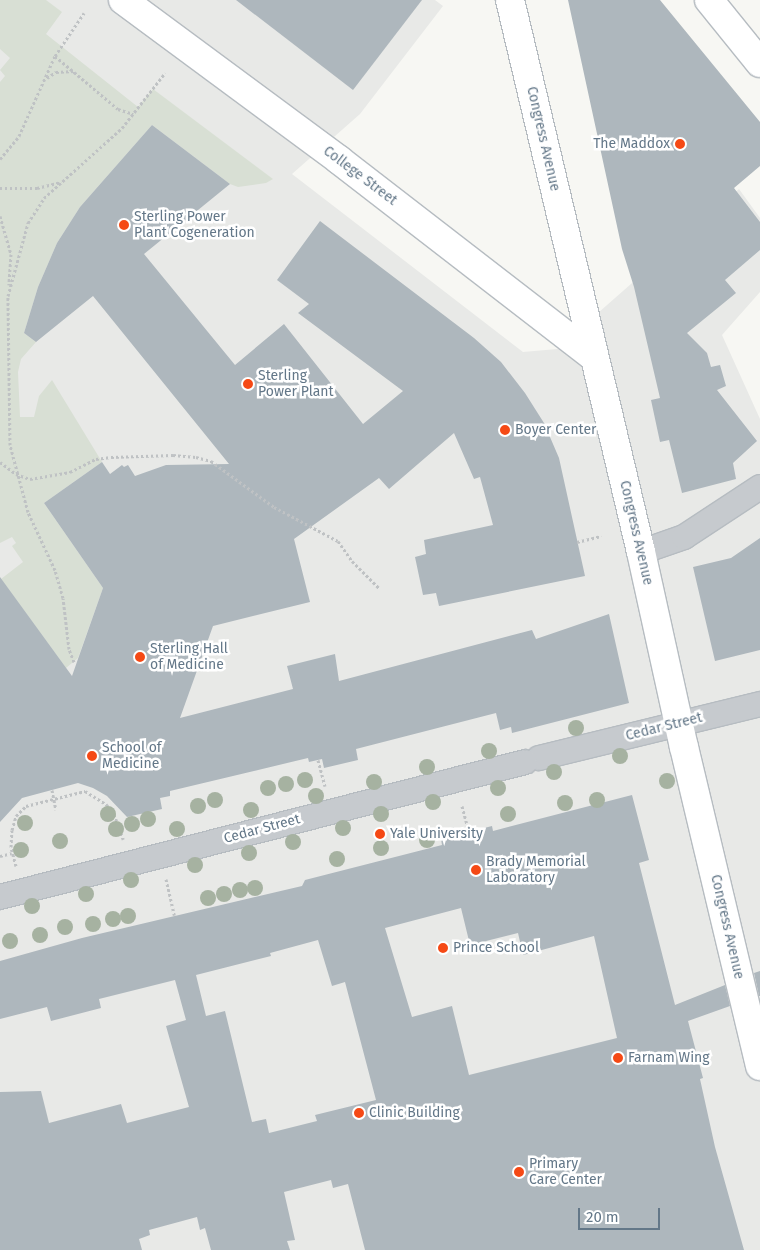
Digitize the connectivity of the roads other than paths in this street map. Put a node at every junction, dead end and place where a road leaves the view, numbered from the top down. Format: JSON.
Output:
{"nodes":[{"id":1,"x":123,"y":0,"type":"edge"},
{"id":2,"x":510,"y":0,"type":"edge"},
{"id":3,"x":709,"y":0,"type":"edge"},
{"id":4,"x":760,"y":63,"type":"edge"},
{"id":5,"x":593,"y":356,"type":"junction"},
{"id":6,"x":760,"y":487,"type":"edge"},
{"id":7,"x":641,"y":552,"type":"junction"},
{"id":8,"x":760,"y":704,"type":"edge"},
{"id":9,"x":678,"y":723,"type":"junction"},
{"id":10,"x":0,"y":897,"type":"edge"},
{"id":11,"x":760,"y":1066,"type":"edge"}],
"edges":[{"from":1,"to":5,"type":"main road","name":"College Street"},
{"from":2,"to":5,"type":"main road","name":"Congress Avenue"},
{"from":3,"to":4,"type":"main road"},
{"from":5,"to":7,"type":"main road","name":"Congress Avenue"},
{"from":6,"to":7,"type":"street"},
{"from":7,"to":9,"type":"main road","name":"Congress Avenue"},
{"from":8,"to":9,"type":"street","name":"Cedar Street"},
{"from":9,"to":10,"type":"street","name":"Cedar Street"},
{"from":9,"to":11,"type":"main road","name":"Congress Avenue"}]}
